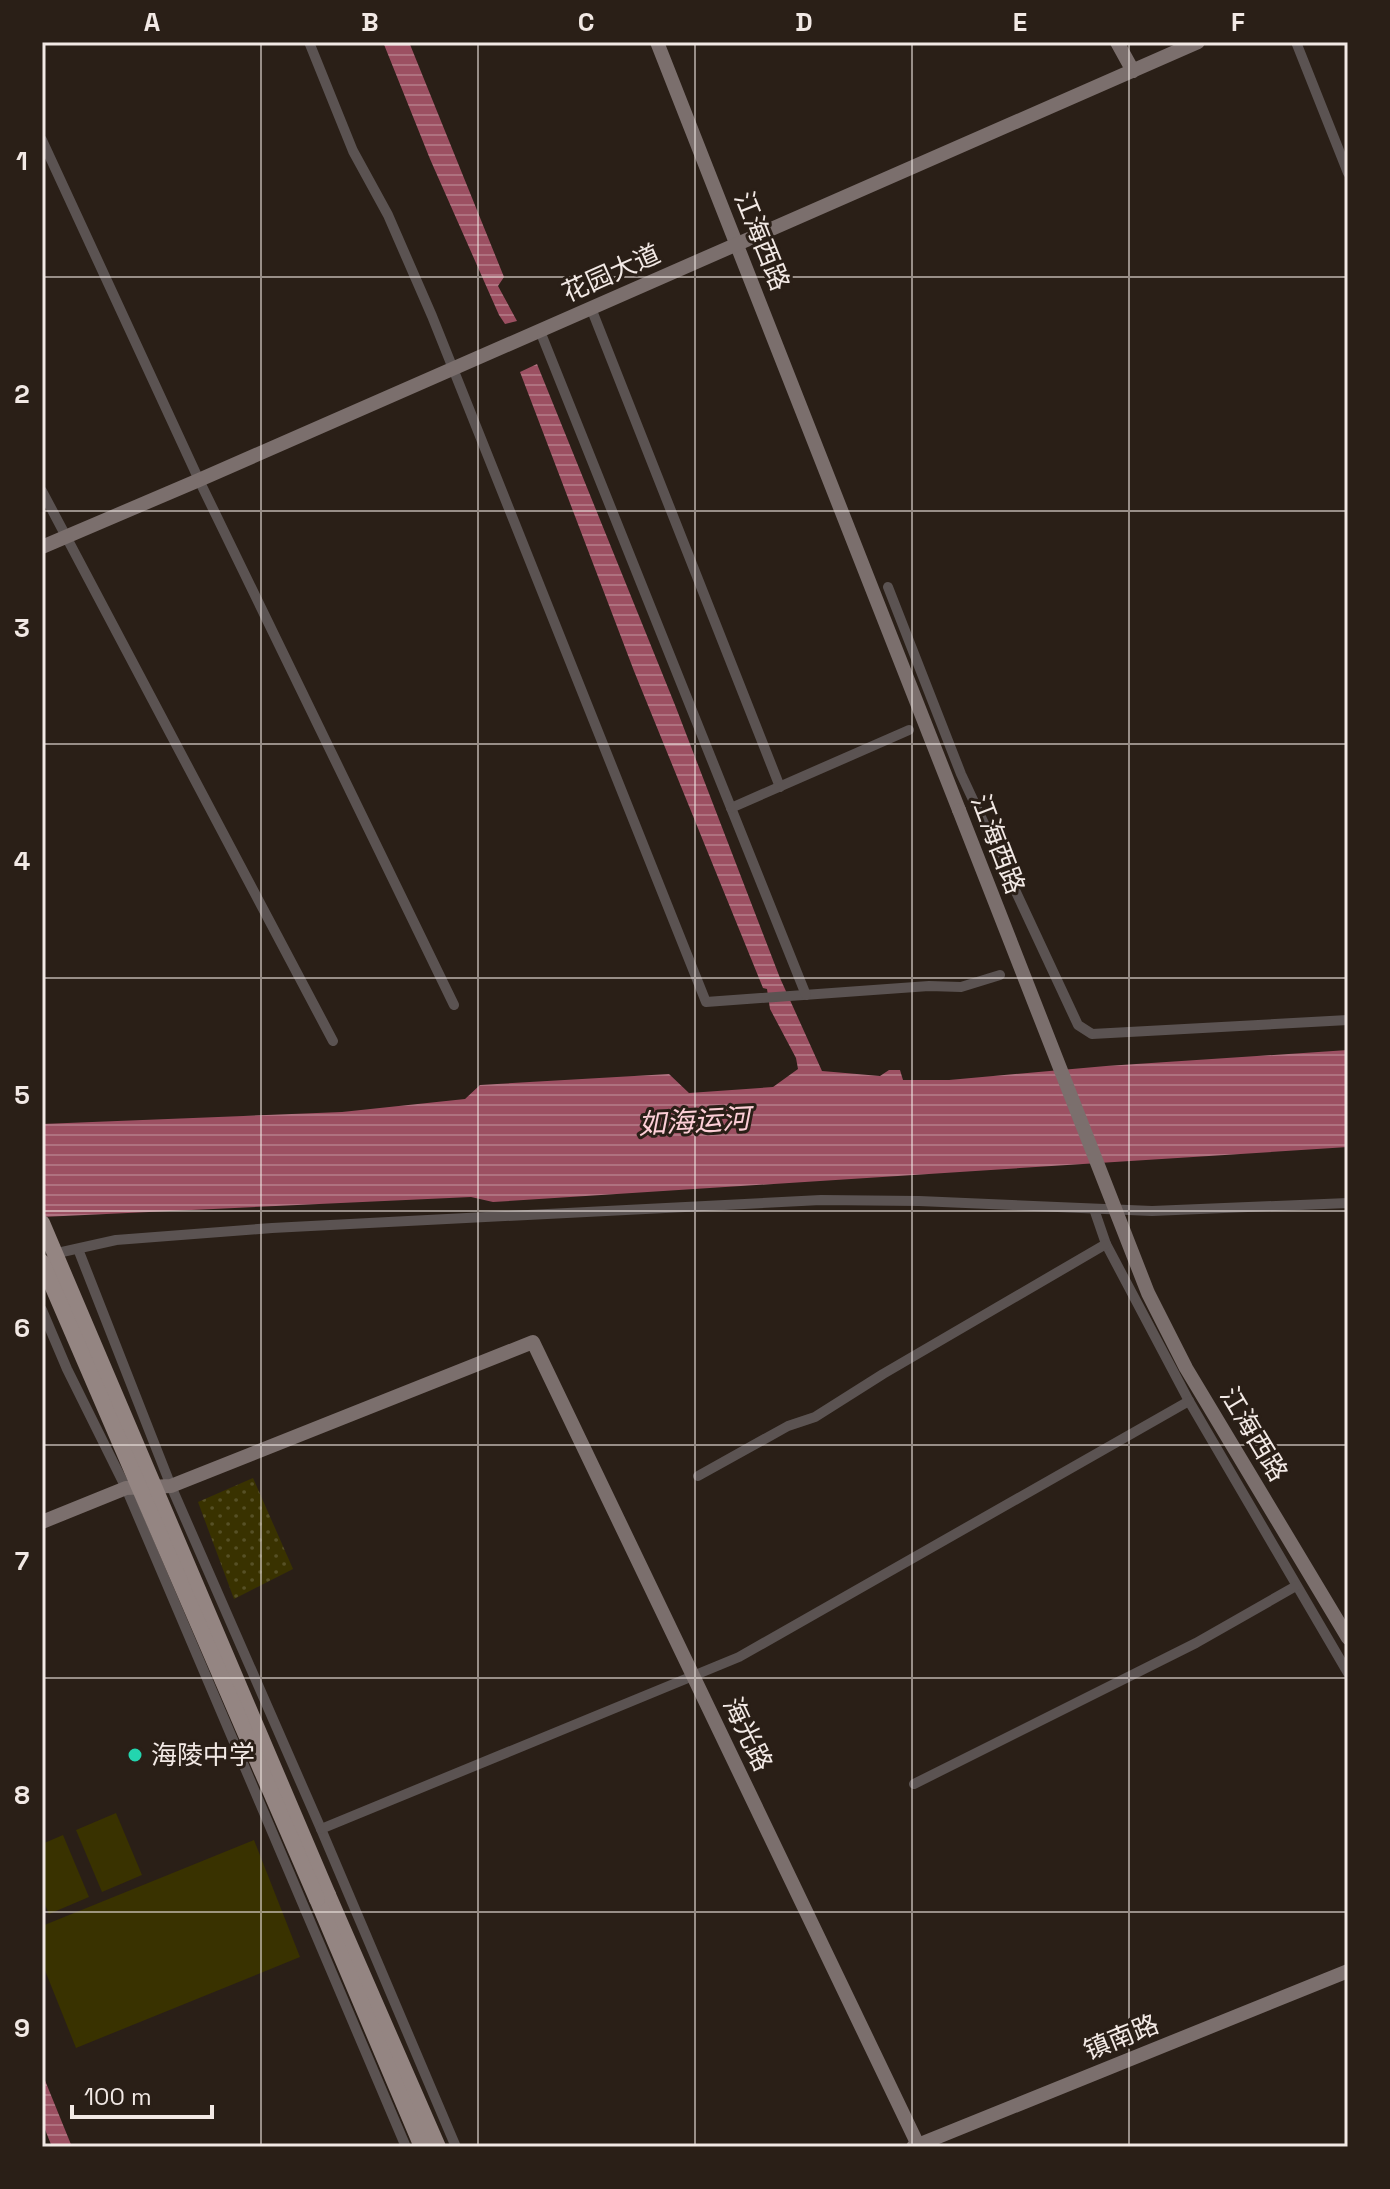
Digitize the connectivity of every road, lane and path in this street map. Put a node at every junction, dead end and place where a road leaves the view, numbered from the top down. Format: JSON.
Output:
{"nodes":[{"id":1,"x":309,"y":42,"type":"edge"},
{"id":2,"x":657,"y":42,"type":"edge"},
{"id":3,"x":1117,"y":42,"type":"edge"},
{"id":4,"x":1198,"y":42,"type":"edge"},
{"id":5,"x":1296,"y":42,"type":"edge"},
{"id":6,"x":1133,"y":71,"type":"junction"},
{"id":7,"x":42,"y":140,"type":"edge"},
{"id":8,"x":1348,"y":173,"type":"edge"},
{"id":9,"x":737,"y":243,"type":"junction"},
{"id":10,"x":591,"y":308,"type":"junction"},
{"id":11,"x":540,"y":331,"type":"junction"},
{"id":12,"x":453,"y":369,"type":"junction"},
{"id":13,"x":199,"y":480,"type":"junction"},
{"id":14,"x":42,"y":491,"type":"edge"},
{"id":15,"x":66,"y":536,"type":"junction"},
{"id":16,"x":42,"y":547,"type":"edge"},
{"id":17,"x":888,"y":587,"type":"dead end"},
{"id":18,"x":909,"y":730,"type":"dead end"},
{"id":19,"x":780,"y":787,"type":"junction"},
{"id":20,"x":731,"y":808,"type":"junction"},
{"id":21,"x":1000,"y":975,"type":"dead end"},
{"id":22,"x":806,"y":995,"type":"junction"},
{"id":23,"x":454,"y":1005,"type":"dead end"},
{"id":24,"x":1348,"y":1020,"type":"edge"},
{"id":25,"x":333,"y":1041,"type":"dead end"},
{"id":26,"x":1348,"y":1203,"type":"edge"},
{"id":27,"x":1094,"y":1209,"type":"junction"},
{"id":28,"x":42,"y":1223,"type":"edge"},
{"id":29,"x":1106,"y":1244,"type":"junction"},
{"id":30,"x":78,"y":1249,"type":"junction"},
{"id":31,"x":42,"y":1259,"type":"edge"},
{"id":32,"x":42,"y":1310,"type":"edge"},
{"id":33,"x":1189,"y":1401,"type":"junction"},
{"id":34,"x":698,"y":1476,"type":"dead end"},
{"id":35,"x":171,"y":1486,"type":"junction"},
{"id":36,"x":126,"y":1488,"type":"junction"},
{"id":37,"x":42,"y":1522,"type":"edge"},
{"id":38,"x":1296,"y":1586,"type":"junction"},
{"id":39,"x":1348,"y":1638,"type":"edge"},
{"id":40,"x":1348,"y":1673,"type":"edge"},
{"id":41,"x":694,"y":1677,"type":"junction"},
{"id":42,"x":914,"y":1784,"type":"dead end"},
{"id":43,"x":321,"y":1829,"type":"junction"},
{"id":44,"x":323,"y":1897,"type":"junction"},
{"id":45,"x":1348,"y":1971,"type":"edge"},
{"id":46,"x":917,"y":2146,"type":"edge"},
{"id":47,"x":406,"y":2147,"type":"edge"},
{"id":48,"x":422,"y":2147,"type":"edge"},
{"id":49,"x":438,"y":2147,"type":"edge"},
{"id":50,"x":456,"y":2147,"type":"edge"}],
"edges":[{"from":1,"to":12,"type":"street"},
{"from":2,"to":9,"type":"street","name":"江海西路"},
{"from":3,"to":6,"type":"street"},
{"from":4,"to":6,"type":"street","name":"花园大道"},
{"from":5,"to":8,"type":"street"},
{"from":6,"to":9,"type":"street","name":"花园大道"},
{"from":7,"to":13,"type":"street"},
{"from":9,"to":10,"type":"street","name":"花园大道"},
{"from":9,"to":39,"type":"street","name":"江海西路","bridge":true},
{"from":10,"to":11,"type":"street","name":"花园大道"},
{"from":10,"to":19,"type":"street"},
{"from":11,"to":12,"type":"street","name":"花园大道"},
{"from":11,"to":20,"type":"street"},
{"from":12,"to":13,"type":"street","name":"花园大道"},
{"from":12,"to":22,"type":"street"},
{"from":13,"to":15,"type":"street","name":"花园大道"},
{"from":13,"to":23,"type":"street"},
{"from":14,"to":15,"type":"street"},
{"from":15,"to":16,"type":"street","name":"花园大道"},
{"from":15,"to":25,"type":"street"},
{"from":17,"to":24,"type":"street"},
{"from":18,"to":19,"type":"street"},
{"from":19,"to":20,"type":"street"},
{"from":20,"to":22,"type":"street"},
{"from":21,"to":22,"type":"street"},
{"from":26,"to":27,"type":"street"},
{"from":27,"to":29,"type":"street"},
{"from":27,"to":30,"type":"street"},
{"from":28,"to":44,"type":"main road","bridge":true},
{"from":29,"to":33,"type":"street"},
{"from":29,"to":34,"type":"street"},
{"from":30,"to":31,"type":"street"},
{"from":30,"to":35,"type":"street"},
{"from":31,"to":44,"type":"main road","bridge":true},
{"from":32,"to":36,"type":"street"},
{"from":33,"to":38,"type":"street"},
{"from":33,"to":41,"type":"street"},
{"from":35,"to":36,"type":"street"},
{"from":35,"to":41,"type":"street","name":"海光路"},
{"from":35,"to":43,"type":"street"},
{"from":36,"to":37,"type":"street"},
{"from":36,"to":47,"type":"street"},
{"from":38,"to":40,"type":"street"},
{"from":38,"to":42,"type":"street"},
{"from":41,"to":43,"type":"street"},
{"from":41,"to":46,"type":"street","name":"海光路"},
{"from":43,"to":50,"type":"street"},
{"from":44,"to":48,"type":"main road"},
{"from":44,"to":49,"type":"main road"},
{"from":45,"to":46,"type":"street","name":"镇南路"}]}
